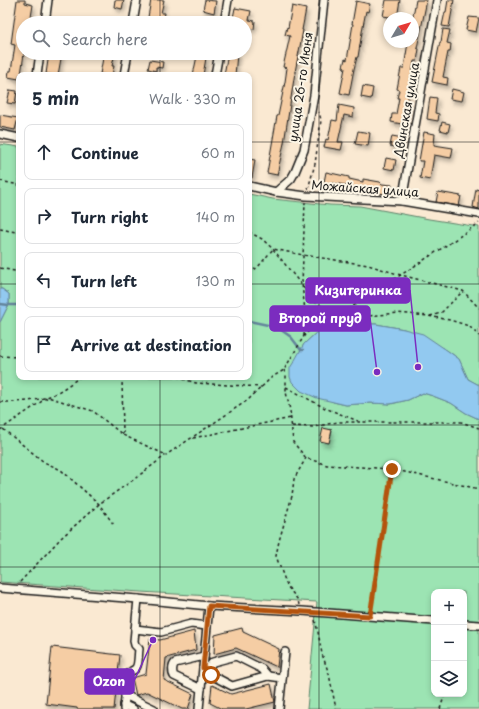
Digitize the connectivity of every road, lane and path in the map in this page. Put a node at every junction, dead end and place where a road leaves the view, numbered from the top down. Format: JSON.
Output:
{"nodes":[{"id":1,"x":48,"y":0,"type":"edge"},
{"id":2,"x":137,"y":0,"type":"edge"},
{"id":3,"x":228,"y":0,"type":"edge"},
{"id":4,"x":324,"y":0,"type":"edge"},
{"id":5,"x":437,"y":0,"type":"edge"},
{"id":6,"x":46,"y":16,"type":"edge"},
{"id":7,"x":134,"y":16,"type":"edge"},
{"id":8,"x":225,"y":16,"type":"edge"},
{"id":9,"x":39,"y":60,"type":"edge"},
{"id":10,"x":127,"y":60,"type":"edge"},
{"id":11,"x":218,"y":60,"type":"edge"},
{"id":12,"x":37,"y":72,"type":"edge"},
{"id":13,"x":125,"y":72,"type":"edge"},
{"id":14,"x":216,"y":72,"type":"edge"},
{"id":15,"x":318,"y":108,"type":"dead end"},
{"id":16,"x":0,"y":134,"type":"edge"},
{"id":17,"x":16,"y":137,"type":"edge"},
{"id":18,"x":0,"y":182,"type":"edge"},
{"id":19,"x":16,"y":185,"type":"edge"},
{"id":20,"x":252,"y":187,"type":"edge"},
{"id":21,"x":276,"y":192,"type":"junction"},
{"id":22,"x":306,"y":196,"type":"junction"},
{"id":23,"x":402,"y":201,"type":"junction"},
{"id":24,"x":479,"y":214,"type":"edge"},
{"id":25,"x":479,"y":223,"type":"edge"},
{"id":26,"x":0,"y":229,"type":"edge"},
{"id":27,"x":16,"y":232,"type":"edge"},
{"id":28,"x":252,"y":233,"type":"edge"},
{"id":29,"x":273,"y":249,"type":"junction"},
{"id":30,"x":303,"y":255,"type":"junction"},
{"id":31,"x":0,"y":268,"type":"edge"},
{"id":32,"x":16,"y":271,"type":"edge"},
{"id":33,"x":252,"y":271,"type":"edge"},
{"id":34,"x":401,"y":274,"type":"junction"},
{"id":35,"x":302,"y":284,"type":"junction"},
{"id":36,"x":463,"y":291,"type":"junction"},
{"id":37,"x":479,"y":308,"type":"edge"},
{"id":38,"x":335,"y":315,"type":"junction"},
{"id":39,"x":428,"y":316,"type":"junction"},
{"id":40,"x":304,"y":336,"type":"junction"},
{"id":41,"x":479,"y":336,"type":"edge"},
{"id":42,"x":0,"y":356,"type":"edge"},
{"id":43,"x":16,"y":357,"type":"edge"},
{"id":44,"x":284,"y":370,"type":"junction"},
{"id":45,"x":76,"y":380,"type":"edge"},
{"id":46,"x":122,"y":380,"type":"edge"},
{"id":47,"x":186,"y":380,"type":"edge"},
{"id":48,"x":262,"y":387,"type":"junction"},
{"id":49,"x":286,"y":387,"type":"junction"},
{"id":50,"x":48,"y":397,"type":"junction"},
{"id":51,"x":0,"y":402,"type":"edge"},
{"id":52,"x":291,"y":418,"type":"junction"},
{"id":53,"x":359,"y":422,"type":"junction"},
{"id":54,"x":292,"y":426,"type":"junction"},
{"id":55,"x":479,"y":428,"type":"edge"},
{"id":56,"x":1,"y":429,"type":"edge"},
{"id":57,"x":123,"y":435,"type":"junction"},
{"id":58,"x":191,"y":438,"type":"junction"},
{"id":59,"x":166,"y":455,"type":"junction"},
{"id":60,"x":306,"y":458,"type":"junction"},
{"id":61,"x":392,"y":469,"type":"junction"},
{"id":62,"x":479,"y":489,"type":"edge"},
{"id":63,"x":99,"y":504,"type":"junction"},
{"id":64,"x":114,"y":525,"type":"dead end"},
{"id":65,"x":0,"y":588,"type":"edge"},
{"id":66,"x":13,"y":590,"type":"junction"},
{"id":67,"x":138,"y":599,"type":"junction"},
{"id":68,"x":209,"y":606,"type":"junction"},
{"id":69,"x":302,"y":611,"type":"junction"},
{"id":70,"x":313,"y":612,"type":"junction"},
{"id":71,"x":370,"y":616,"type":"junction"},
{"id":72,"x":431,"y":621,"type":"edge"},
{"id":73,"x":467,"y":624,"type":"edge"},
{"id":74,"x":479,"y":625,"type":"edge"},
{"id":75,"x":207,"y":626,"type":"junction"},
{"id":76,"x":135,"y":629,"type":"junction"},
{"id":77,"x":285,"y":652,"type":"dead end"},
{"id":78,"x":204,"y":656,"type":"junction"},
{"id":79,"x":205,"y":668,"type":"junction"},
{"id":80,"x":268,"y":676,"type":"junction"},
{"id":81,"x":282,"y":678,"type":"junction"},
{"id":82,"x":201,"y":689,"type":"junction"},
{"id":83,"x":125,"y":695,"type":"junction"},
{"id":84,"x":445,"y":697,"type":"edge"},
{"id":85,"x":124,"y":707,"type":"edge"},
{"id":86,"x":201,"y":708,"type":"edge"},
{"id":87,"x":280,"y":708,"type":"edge"},
{"id":88,"x":133,"y":709,"type":"edge"},
{"id":89,"x":154,"y":709,"type":"edge"},
{"id":90,"x":272,"y":709,"type":"edge"},
{"id":91,"x":336,"y":709,"type":"edge"},
{"id":92,"x":440,"y":709,"type":"edge"}],
"edges":[{"from":1,"to":6,"type":"street"},
{"from":2,"to":7,"type":"street"},
{"from":3,"to":8,"type":"street"},
{"from":4,"to":21,"type":"street","name":"улица 26-го Июня"},
{"from":5,"to":23,"type":"street","name":"Двинская улица"},
{"from":9,"to":12,"type":"street"},
{"from":10,"to":13,"type":"street"},
{"from":11,"to":14,"type":"street"},
{"from":15,"to":22,"type":"path"},
{"from":16,"to":17,"type":"street"},
{"from":18,"to":19,"type":"path"},
{"from":20,"to":21,"type":"street","name":"Можайская улица"},
{"from":21,"to":22,"type":"street","name":"Можайская улица"},
{"from":22,"to":23,"type":"street","name":"Можайская улица"},
{"from":22,"to":30,"type":"path"},
{"from":23,"to":24,"type":"street","name":"Можайская улица"},
{"from":25,"to":34,"type":"path"},
{"from":26,"to":27,"type":"path"},
{"from":28,"to":29,"type":"path"},
{"from":29,"to":30,"type":"path"},
{"from":29,"to":33,"type":"path"},
{"from":29,"to":35,"type":"path"},
{"from":30,"to":34,"type":"path"},
{"from":30,"to":35,"type":"path"},
{"from":31,"to":32,"type":"path"},
{"from":34,"to":36,"type":"path"},
{"from":34,"to":38,"type":"path"},
{"from":35,"to":38,"type":"path"},
{"from":35,"to":40,"type":"path"},
{"from":36,"to":37,"type":"path"},
{"from":36,"to":39,"type":"path"},
{"from":38,"to":39,"type":"path"},
{"from":38,"to":40,"type":"path"},
{"from":39,"to":41,"type":"path"},
{"from":40,"to":44,"type":"path"},
{"from":42,"to":43,"type":"path"},
{"from":44,"to":48,"type":"path"},
{"from":44,"to":49,"type":"path"},
{"from":45,"to":50,"type":"path"},
{"from":46,"to":57,"type":"path"},
{"from":47,"to":48,"type":"path"},
{"from":48,"to":58,"type":"path"},
{"from":49,"to":52,"type":"path"},
{"from":49,"to":53,"type":"path"},
{"from":50,"to":51,"type":"path"},
{"from":50,"to":56,"type":"path"},
{"from":50,"to":57,"type":"path"},
{"from":52,"to":54,"type":"path"},
{"from":52,"to":58,"type":"path"},
{"from":53,"to":54,"type":"path"},
{"from":53,"to":55,"type":"path"},
{"from":54,"to":60,"type":"path"},
{"from":56,"to":63,"type":"path"},
{"from":57,"to":59,"type":"path"},
{"from":58,"to":59,"type":"path"},
{"from":59,"to":63,"type":"path"},
{"from":60,"to":61,"type":"path"},
{"from":60,"to":69,"type":"path"},
{"from":61,"to":62,"type":"path"},
{"from":61,"to":71,"type":"path"},
{"from":63,"to":64,"type":"path"},
{"from":63,"to":66,"type":"path"},
{"from":65,"to":66,"type":"street"},
{"from":66,"to":67,"type":"street"},
{"from":67,"to":68,"type":"street"},
{"from":67,"to":76,"type":"street"},
{"from":68,"to":69,"type":"street"},
{"from":68,"to":75,"type":"street"},
{"from":69,"to":70,"type":"street"},
{"from":70,"to":71,"type":"street"},
{"from":70,"to":91,"type":"path"},
{"from":71,"to":72,"type":"street"},
{"from":73,"to":74,"type":"street"},
{"from":75,"to":76,"type":"street"},
{"from":75,"to":78,"type":"street"},
{"from":76,"to":83,"type":"street"},
{"from":77,"to":81,"type":"street"},
{"from":78,"to":79,"type":"street"},
{"from":78,"to":82,"type":"street"},
{"from":79,"to":80,"type":"street"},
{"from":79,"to":80,"type":"street"},
{"from":79,"to":82,"type":"street"},
{"from":80,"to":81,"type":"street"},
{"from":81,"to":87,"type":"street"},
{"from":82,"to":86,"type":"street"},
{"from":83,"to":85,"type":"street"},
{"from":83,"to":89,"type":"street"},
{"from":84,"to":92,"type":"path"},
{"from":85,"to":88,"type":"street"},
{"from":87,"to":90,"type":"street"}]}
